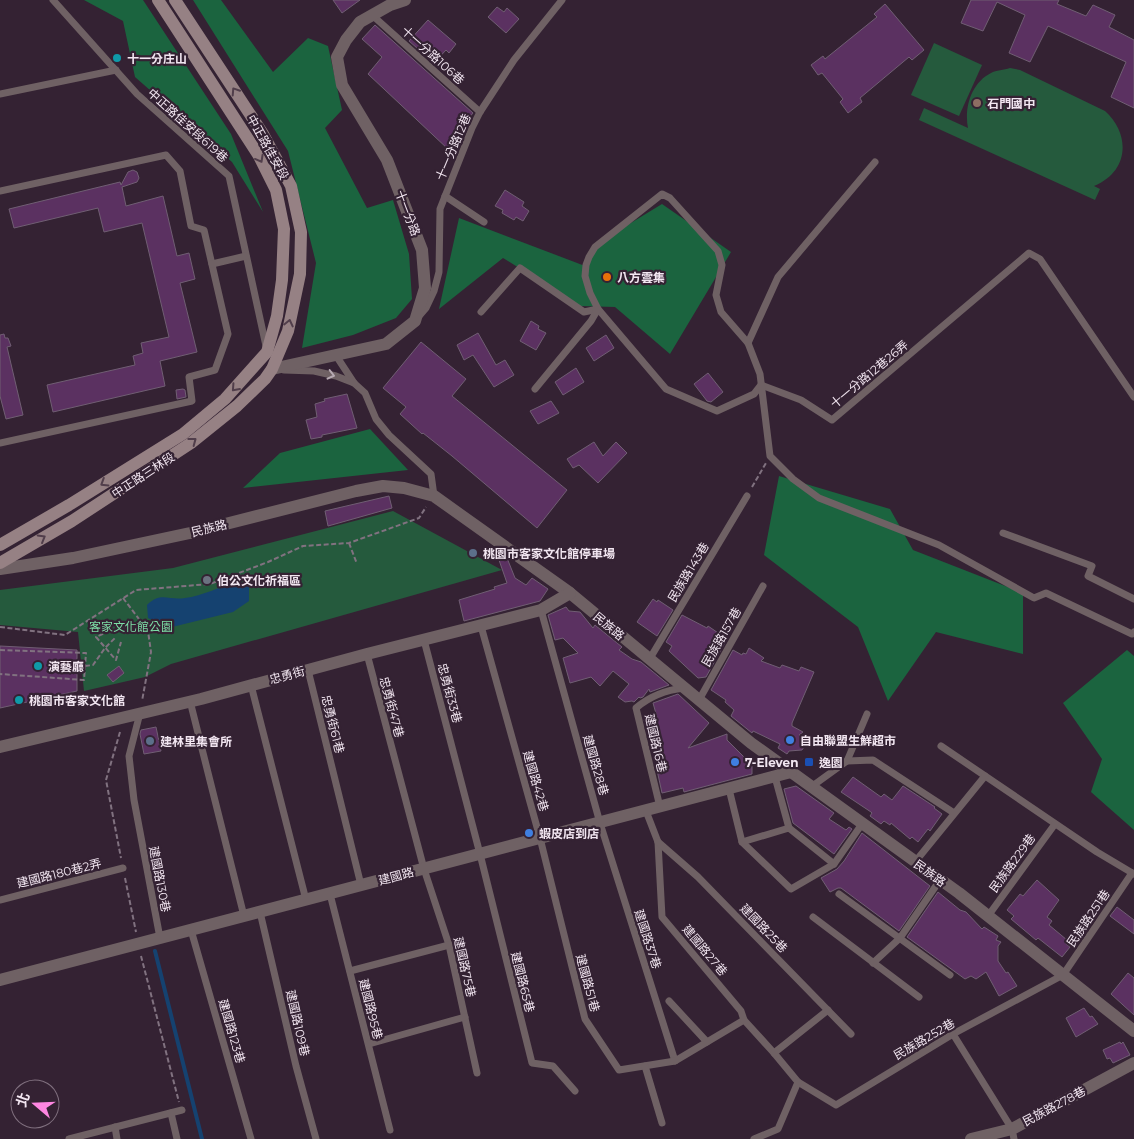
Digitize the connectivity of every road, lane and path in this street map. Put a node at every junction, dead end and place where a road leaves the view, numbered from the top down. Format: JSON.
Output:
{"nodes":[{"id":1,"x":53,"y":0,"type":"edge"},
{"id":2,"x":158,"y":0,"type":"edge"},
{"id":3,"x":175,"y":0,"type":"edge"},
{"id":4,"x":405,"y":0,"type":"edge"},
{"id":5,"x":562,"y":0,"type":"edge"},
{"id":6,"x":372,"y":15,"type":"junction"},
{"id":7,"x":116,"y":70,"type":"junction"},
{"id":8,"x":0,"y":94,"type":"edge"},
{"id":9,"x":480,"y":112,"type":"junction"},
{"id":10,"x":875,"y":162,"type":"dead end"},
{"id":11,"x":0,"y":191,"type":"edge"},
{"id":12,"x":445,"y":196,"type":"junction"},
{"id":13,"x":484,"y":222,"type":"dead end"},
{"id":14,"x":246,"y":256,"type":"junction"},
{"id":15,"x":212,"y":264,"type":"junction"},
{"id":16,"x":598,"y":309,"type":"junction"},
{"id":17,"x":481,"y":312,"type":"dead end"},
{"id":18,"x":415,"y":321,"type":"junction"},
{"id":19,"x":748,"y":343,"type":"junction"},
{"id":20,"x":267,"y":352,"type":"junction"},
{"id":21,"x":335,"y":354,"type":"junction"},
{"id":22,"x":272,"y":369,"type":"junction"},
{"id":23,"x":354,"y":383,"type":"junction"},
{"id":24,"x":761,"y":385,"type":"junction"},
{"id":25,"x":535,"y":389,"type":"dead end"},
{"id":26,"x":1134,"y":397,"type":"edge"},
{"id":27,"x":0,"y":443,"type":"edge"},
{"id":28,"x":770,"y":456,"type":"junction"},
{"id":29,"x":434,"y":496,"type":"junction"},
{"id":30,"x":747,"y":496,"type":"joint"},
{"id":31,"x":1003,"y":533,"type":"dead end"},
{"id":32,"x":349,"y":543,"type":"junction"},
{"id":33,"x":0,"y":545,"type":"edge"},
{"id":34,"x":0,"y":563,"type":"edge"},
{"id":35,"x":357,"y":564,"type":"dead end"},
{"id":36,"x":0,"y":569,"type":"edge"},
{"id":37,"x":763,"y":586,"type":"dead end"},
{"id":38,"x":570,"y":593,"type":"junction"},
{"id":39,"x":123,"y":598,"type":"junction"},
{"id":40,"x":1134,"y":599,"type":"edge"},
{"id":41,"x":540,"y":610,"type":"junction"},
{"id":42,"x":481,"y":626,"type":"junction"},
{"id":43,"x":0,"y":628,"type":"edge"},
{"id":44,"x":110,"y":631,"type":"dead end"},
{"id":45,"x":1134,"y":632,"type":"edge"},
{"id":46,"x":116,"y":637,"type":"dead end"},
{"id":47,"x":424,"y":640,"type":"junction"},
{"id":48,"x":121,"y":642,"type":"dead end"},
{"id":49,"x":105,"y":648,"type":"junction"},
{"id":50,"x":0,"y":650,"type":"edge"},
{"id":51,"x":367,"y":654,"type":"junction"},
{"id":52,"x":649,"y":660,"type":"junction"},
{"id":53,"x":85,"y":666,"type":"junction"},
{"id":54,"x":308,"y":670,"type":"junction"},
{"id":55,"x":0,"y":674,"type":"edge"},
{"id":56,"x":251,"y":685,"type":"junction"},
{"id":57,"x":684,"y":688,"type":"junction"},
{"id":58,"x":699,"y":700,"type":"junction"},
{"id":59,"x":190,"y":701,"type":"junction"},
{"id":60,"x":140,"y":713,"type":"junction"},
{"id":61,"x":867,"y":714,"type":"dead end"},
{"id":62,"x":124,"y":717,"type":"junction"},
{"id":63,"x":941,"y":746,"type":"dead end"},
{"id":64,"x":0,"y":747,"type":"edge"},
{"id":65,"x":847,"y":761,"type":"junction"},
{"id":66,"x":791,"y":772,"type":"junction"},
{"id":67,"x":985,"y":776,"type":"junction"},
{"id":68,"x":775,"y":777,"type":"junction"},
{"id":69,"x":811,"y":787,"type":"junction"},
{"id":70,"x":729,"y":789,"type":"junction"},
{"id":71,"x":660,"y":807,"type":"junction"},
{"id":72,"x":646,"y":811,"type":"junction"},
{"id":73,"x":954,"y":813,"type":"junction"},
{"id":74,"x":600,"y":823,"type":"junction"},
{"id":75,"x":862,"y":824,"type":"junction"},
{"id":76,"x":1055,"y":824,"type":"junction"},
{"id":77,"x":789,"y":828,"type":"junction"},
{"id":78,"x":540,"y":838,"type":"junction"},
{"id":79,"x":658,"y":842,"type":"junction"},
{"id":80,"x":742,"y":842,"type":"junction"},
{"id":81,"x":480,"y":854,"type":"junction"},
{"id":82,"x":915,"y":862,"type":"junction"},
{"id":83,"x":834,"y":864,"type":"junction"},
{"id":84,"x":123,"y":868,"type":"junction"},
{"id":85,"x":424,"y":869,"type":"junction"},
{"id":86,"x":1133,"y":873,"type":"edge"},
{"id":87,"x":940,"y":880,"type":"junction"},
{"id":88,"x":361,"y":885,"type":"junction"},
{"id":89,"x":330,"y":894,"type":"junction"},
{"id":90,"x":839,"y":894,"type":"dead end"},
{"id":91,"x":0,"y":900,"type":"edge"},
{"id":92,"x":306,"y":900,"type":"junction"},
{"id":93,"x":260,"y":912,"type":"junction"},
{"id":94,"x":244,"y":916,"type":"junction"},
{"id":95,"x":988,"y":916,"type":"junction"},
{"id":96,"x":812,"y":917,"type":"dead end"},
{"id":97,"x":191,"y":930,"type":"junction"},
{"id":98,"x":160,"y":938,"type":"junction"},
{"id":99,"x":900,"y":938,"type":"junction"},
{"id":100,"x":138,"y":944,"type":"junction"},
{"id":101,"x":449,"y":944,"type":"junction"},
{"id":102,"x":873,"y":963,"type":"junction"},
{"id":103,"x":350,"y":971,"type":"junction"},
{"id":104,"x":950,"y":975,"type":"dead end"},
{"id":105,"x":1063,"y":975,"type":"junction"},
{"id":106,"x":0,"y":980,"type":"edge"},
{"id":107,"x":919,"y":997,"type":"dead end"},
{"id":108,"x":669,"y":1001,"type":"dead end"},
{"id":109,"x":828,"y":1010,"type":"junction"},
{"id":110,"x":465,"y":1017,"type":"junction"},
{"id":111,"x":744,"y":1020,"type":"junction"},
{"id":112,"x":1134,"y":1031,"type":"edge"},
{"id":113,"x":851,"y":1034,"type":"dead end"},
{"id":114,"x":953,"y":1034,"type":"junction"},
{"id":115,"x":707,"y":1042,"type":"junction"},
{"id":116,"x":368,"y":1044,"type":"junction"},
{"id":117,"x":774,"y":1053,"type":"junction"},
{"id":118,"x":675,"y":1061,"type":"junction"},
{"id":119,"x":1134,"y":1063,"type":"edge"},
{"id":120,"x":646,"y":1066,"type":"junction"},
{"id":121,"x":478,"y":1073,"type":"dead end"},
{"id":122,"x":798,"y":1082,"type":"junction"},
{"id":123,"x":575,"y":1091,"type":"dead end"},
{"id":124,"x":182,"y":1110,"type":"joint"},
{"id":125,"x":171,"y":1113,"type":"junction"},
{"id":126,"x":662,"y":1123,"type":"dead end"},
{"id":127,"x":115,"y":1127,"type":"junction"},
{"id":128,"x":390,"y":1130,"type":"dead end"},
{"id":129,"x":1013,"y":1134,"type":"edge"},
{"id":130,"x":69,"y":1139,"type":"edge"},
{"id":131,"x":117,"y":1139,"type":"edge"},
{"id":132,"x":177,"y":1139,"type":"edge"},
{"id":133,"x":251,"y":1139,"type":"edge"},
{"id":134,"x":316,"y":1139,"type":"edge"},
{"id":135,"x":754,"y":1139,"type":"edge"},
{"id":136,"x":971,"y":1139,"type":"edge"}],
"edges":[{"from":1,"to":7,"type":"lane","name":"中正路佳安段619巷"},
{"from":2,"to":20,"type":"main road","name":"中正路佳安段","one_way":true},
{"from":22,"to":3,"type":"main road","name":"中正路佳安段","one_way":true},
{"from":4,"to":6,"type":"street","name":"十一分路"},
{"from":5,"to":9,"type":"lane","name":"十一分路12巷"},
{"from":6,"to":9,"type":"lane","name":"十一分路106巷"},
{"from":6,"to":18,"type":"street","name":"十一分路"},
{"from":7,"to":8,"type":"lane"},
{"from":7,"to":14,"type":"lane","name":"中正路佳安段619巷"},
{"from":9,"to":12,"type":"lane","name":"十一分路12巷"},
{"from":10,"to":19,"type":"lane"},
{"from":11,"to":15,"type":"lane"},
{"from":12,"to":13,"type":"lane"},
{"from":12,"to":18,"type":"lane","name":"十一分路12巷"},
{"from":14,"to":15,"type":"lane"},
{"from":14,"to":20,"type":"lane","name":"中正路佳安段619巷"},
{"from":15,"to":27,"type":"lane"},
{"from":16,"to":17,"type":"lane"},
{"from":16,"to":19,"type":"lane"},
{"from":16,"to":24,"type":"lane"},
{"from":16,"to":25,"type":"lane"},
{"from":18,"to":21,"type":"street"},
{"from":19,"to":24,"type":"lane"},
{"from":20,"to":22,"type":"lane","name":"中正路佳安段619巷"},
{"from":20,"to":33,"type":"main road","name":"中正路三林段","one_way":true},
{"from":21,"to":22,"type":"street"},
{"from":21,"to":23,"type":"lane"},
{"from":22,"to":23,"type":"lane","one_way":true},
{"from":34,"to":22,"type":"main road","name":"中正路三林段","one_way":true},
{"from":23,"to":29,"type":"lane"},
{"from":24,"to":26,"type":"lane","name":"十一分路12巷26弄"},
{"from":24,"to":28,"type":"lane"},
{"from":28,"to":30,"type":"path"},
{"from":28,"to":45,"type":"lane"},
{"from":29,"to":32,"type":"path"},
{"from":29,"to":36,"type":"street","name":"民族路"},
{"from":29,"to":38,"type":"street","name":"民族路"},
{"from":30,"to":52,"type":"lane","name":"民族路143巷"},
{"from":31,"to":40,"type":"lane"},
{"from":32,"to":35,"type":"path"},
{"from":32,"to":39,"type":"path"},
{"from":37,"to":58,"type":"lane","name":"民族路157巷"},
{"from":38,"to":41,"type":"street","name":"忠勇街"},
{"from":38,"to":52,"type":"street","name":"民族路"},
{"from":39,"to":43,"type":"path"},
{"from":39,"to":60,"type":"path"},
{"from":41,"to":42,"type":"street","name":"忠勇街"},
{"from":41,"to":74,"type":"lane","name":"建國路28巷"},
{"from":42,"to":47,"type":"street","name":"忠勇街"},
{"from":42,"to":78,"type":"lane","name":"建國路42巷"},
{"from":44,"to":49,"type":"path"},
{"from":46,"to":49,"type":"path"},
{"from":47,"to":51,"type":"street","name":"忠勇街"},
{"from":47,"to":81,"type":"lane","name":"忠勇街33巷"},
{"from":48,"to":49,"type":"path"},
{"from":49,"to":53,"type":"path"},
{"from":50,"to":53,"type":"path"},
{"from":51,"to":54,"type":"street","name":"忠勇街"},
{"from":51,"to":85,"type":"lane","name":"忠勇街47巷"},
{"from":52,"to":57,"type":"street","name":"民族路"},
{"from":53,"to":55,"type":"path"},
{"from":54,"to":56,"type":"street","name":"忠勇街"},
{"from":54,"to":88,"type":"lane","name":"忠勇街61巷"},
{"from":56,"to":59,"type":"street","name":"忠勇街"},
{"from":56,"to":92,"type":"lane"},
{"from":57,"to":58,"type":"street","name":"民族路"},
{"from":57,"to":71,"type":"lane","name":"建國路16巷"},
{"from":58,"to":66,"type":"street","name":"民族路"},
{"from":59,"to":60,"type":"street","name":"忠勇街"},
{"from":59,"to":94,"type":"lane"},
{"from":60,"to":62,"type":"street","name":"忠勇街"},
{"from":60,"to":98,"type":"lane","name":"建國路130巷"},
{"from":61,"to":65,"type":"lane"},
{"from":62,"to":64,"type":"street","name":"忠勇街"},
{"from":62,"to":84,"type":"path"},
{"from":63,"to":67,"type":"lane"},
{"from":65,"to":69,"type":"lane"},
{"from":65,"to":73,"type":"lane"},
{"from":66,"to":68,"type":"street","name":"建國路"},
{"from":66,"to":69,"type":"street","name":"民族路"},
{"from":67,"to":73,"type":"lane"},
{"from":67,"to":76,"type":"lane"},
{"from":68,"to":70,"type":"street","name":"建國路"},
{"from":68,"to":77,"type":"lane"},
{"from":69,"to":75,"type":"street","name":"民族路"},
{"from":70,"to":71,"type":"street","name":"建國路"},
{"from":70,"to":80,"type":"lane"},
{"from":71,"to":72,"type":"street","name":"建國路"},
{"from":72,"to":74,"type":"street","name":"建國路"},
{"from":72,"to":79,"type":"lane","name":"建國路27巷"},
{"from":73,"to":82,"type":"lane"},
{"from":74,"to":78,"type":"street","name":"建國路"},
{"from":74,"to":118,"type":"lane","name":"建國路37巷"},
{"from":75,"to":82,"type":"street","name":"民族路"},
{"from":75,"to":83,"type":"lane"},
{"from":76,"to":86,"type":"lane"},
{"from":76,"to":95,"type":"lane","name":"民族路229巷"},
{"from":77,"to":80,"type":"lane"},
{"from":77,"to":83,"type":"lane"},
{"from":78,"to":81,"type":"street","name":"建國路"},
{"from":78,"to":120,"type":"lane","name":"建國路51巷"},
{"from":79,"to":109,"type":"lane","name":"建國路25巷"},
{"from":79,"to":111,"type":"lane","name":"建國路27巷"},
{"from":80,"to":83,"type":"lane"},
{"from":81,"to":85,"type":"street","name":"建國路"},
{"from":81,"to":123,"type":"lane","name":"建國路65巷"},
{"from":82,"to":87,"type":"street","name":"民族路"},
{"from":84,"to":91,"type":"lane","name":"建國路180巷2弄"},
{"from":84,"to":100,"type":"path"},
{"from":85,"to":88,"type":"street","name":"建國路"},
{"from":85,"to":101,"type":"lane","name":"建國路75巷"},
{"from":86,"to":105,"type":"lane","name":"民族路251巷"},
{"from":87,"to":95,"type":"street","name":"民族路"},
{"from":87,"to":99,"type":"lane"},
{"from":88,"to":89,"type":"street","name":"建國路"},
{"from":89,"to":92,"type":"street","name":"建國路"},
{"from":89,"to":103,"type":"lane","name":"建國路95巷"},
{"from":90,"to":99,"type":"lane"},
{"from":92,"to":93,"type":"street","name":"建國路"},
{"from":93,"to":94,"type":"street","name":"建國路"},
{"from":93,"to":134,"type":"lane","name":"建國路109巷"},
{"from":94,"to":97,"type":"street","name":"建國路"},
{"from":95,"to":105,"type":"street","name":"民族路"},
{"from":96,"to":102,"type":"lane"},
{"from":97,"to":98,"type":"street","name":"建國路"},
{"from":97,"to":133,"type":"lane","name":"建國路123巷"},
{"from":98,"to":100,"type":"street","name":"建國路"},
{"from":99,"to":102,"type":"lane"},
{"from":99,"to":104,"type":"lane"},
{"from":100,"to":106,"type":"street","name":"建國路"},
{"from":100,"to":124,"type":"path"},
{"from":101,"to":103,"type":"lane"},
{"from":101,"to":110,"type":"lane","name":"建國路75巷"},
{"from":102,"to":107,"type":"lane"},
{"from":103,"to":116,"type":"lane","name":"建國路95巷"},
{"from":105,"to":112,"type":"street","name":"民族路"},
{"from":105,"to":114,"type":"lane","name":"民族路252巷"},
{"from":108,"to":115,"type":"lane"},
{"from":109,"to":113,"type":"lane","name":"建國路25巷"},
{"from":109,"to":117,"type":"lane"},
{"from":110,"to":116,"type":"lane"},
{"from":110,"to":121,"type":"lane","name":"建國路75巷"},
{"from":111,"to":115,"type":"lane"},
{"from":111,"to":117,"type":"lane","name":"建國路27巷"},
{"from":114,"to":122,"type":"lane","name":"民族路252巷"},
{"from":114,"to":129,"type":"lane"},
{"from":115,"to":118,"type":"lane"},
{"from":116,"to":128,"type":"lane","name":"建國路95巷"},
{"from":117,"to":122,"type":"lane","name":"建國路27巷"},
{"from":118,"to":120,"type":"lane","name":"建國路51巷"},
{"from":119,"to":129,"type":"street","name":"民族路278巷"},
{"from":120,"to":126,"type":"lane"},
{"from":122,"to":135,"type":"lane"},
{"from":124,"to":125,"type":"lane"},
{"from":125,"to":127,"type":"lane"},
{"from":125,"to":132,"type":"lane"},
{"from":127,"to":130,"type":"lane"},
{"from":127,"to":131,"type":"lane"},
{"from":129,"to":136,"type":"street","name":"民族路278巷"}]}
